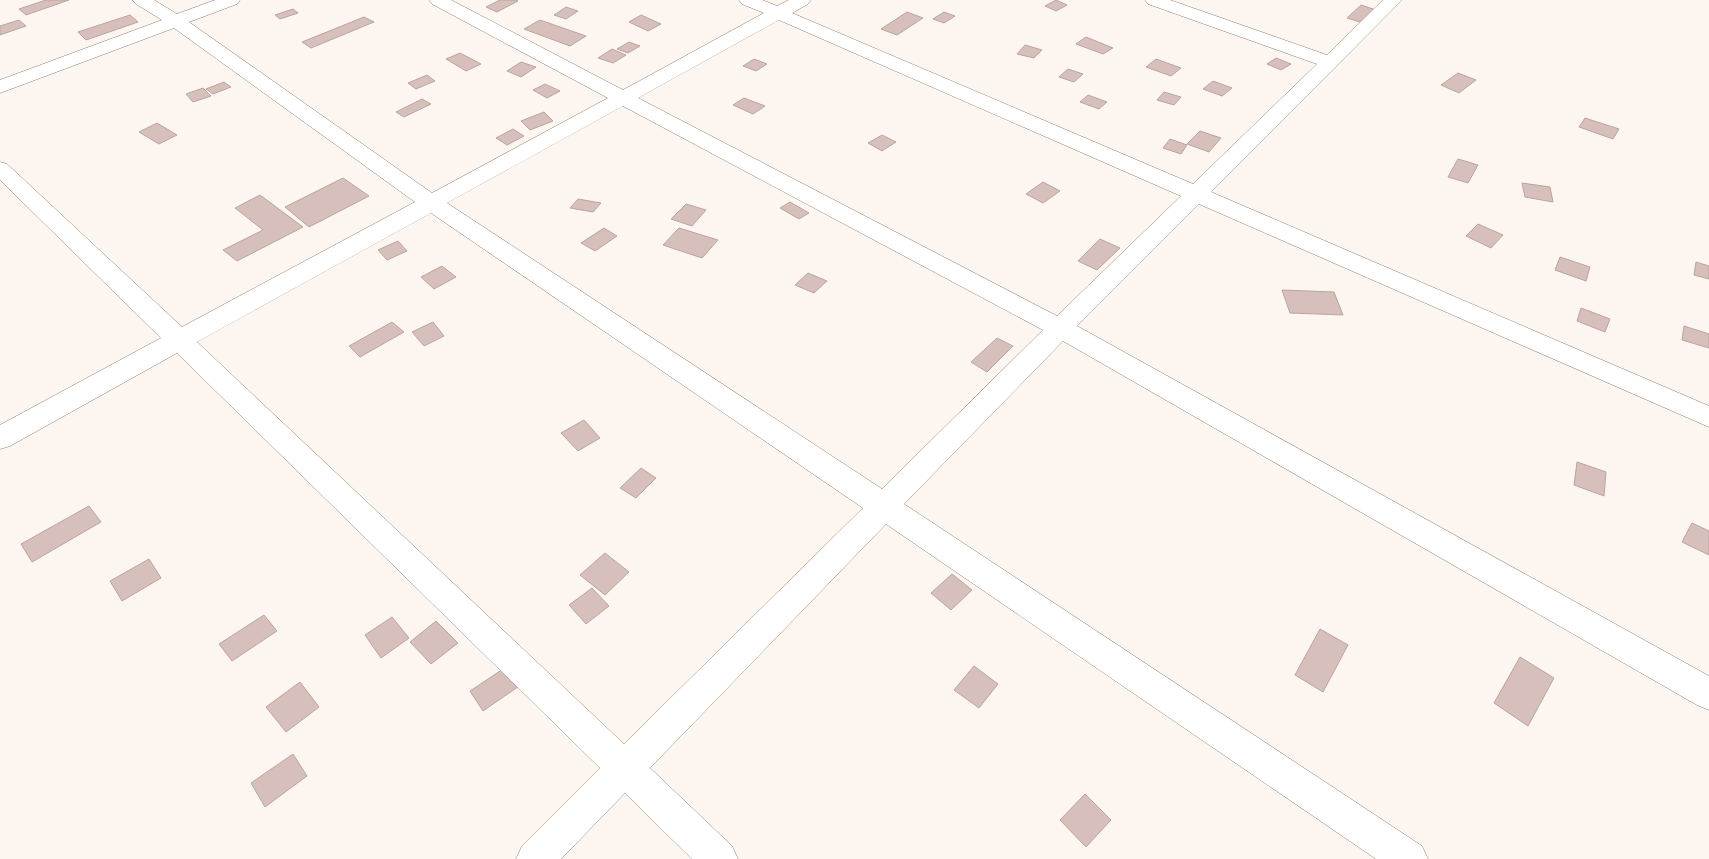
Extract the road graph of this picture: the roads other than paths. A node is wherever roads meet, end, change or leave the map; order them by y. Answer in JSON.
{"nodes":[{"id":1,"x":142,"y":0,"type":"edge"},
{"id":2,"x":231,"y":0,"type":"edge"},
{"id":3,"x":438,"y":0,"type":"edge"},
{"id":4,"x":748,"y":0,"type":"edge"},
{"id":5,"x":802,"y":0,"type":"edge"},
{"id":6,"x":1154,"y":0,"type":"edge"},
{"id":7,"x":1393,"y":0,"type":"edge"},
{"id":8,"x":778,"y":13,"type":"junction"},
{"id":9,"x":176,"y":21,"type":"junction"},
{"id":10,"x":1330,"y":62,"type":"junction"},
{"id":11,"x":0,"y":87,"type":"edge"},
{"id":12,"x":623,"y":98,"type":"junction"},
{"id":13,"x":0,"y":168,"type":"edge"},
{"id":14,"x":1196,"y":194,"type":"junction"},
{"id":15,"x":432,"y":202,"type":"junction"},
{"id":16,"x":1060,"y":328,"type":"junction"},
{"id":17,"x":179,"y":340,"type":"junction"},
{"id":18,"x":1709,"y":417,"type":"edge"},
{"id":19,"x":0,"y":438,"type":"edge"},
{"id":20,"x":884,"y":506,"type":"junction"},
{"id":21,"x":1709,"y":694,"type":"edge"},
{"id":22,"x":625,"y":768,"type":"junction"},
{"id":23,"x":535,"y":859,"type":"edge"},
{"id":24,"x":719,"y":859,"type":"edge"},
{"id":25,"x":1409,"y":859,"type":"edge"}],
"edges":[{"from":1,"to":9,"type":"street"},
{"from":2,"to":9,"type":"street"},
{"from":3,"to":12,"type":"street"},
{"from":4,"to":8,"type":"street"},
{"from":5,"to":8,"type":"street"},
{"from":6,"to":10,"type":"street"},
{"from":7,"to":10,"type":"street"},
{"from":8,"to":12,"type":"street"},
{"from":8,"to":14,"type":"street"},
{"from":9,"to":11,"type":"street"},
{"from":9,"to":15,"type":"street"},
{"from":10,"to":14,"type":"street"},
{"from":12,"to":15,"type":"street"},
{"from":12,"to":16,"type":"street"},
{"from":13,"to":17,"type":"street"},
{"from":14,"to":16,"type":"street"},
{"from":14,"to":18,"type":"street"},
{"from":15,"to":17,"type":"street"},
{"from":15,"to":20,"type":"street"},
{"from":16,"to":20,"type":"street"},
{"from":16,"to":21,"type":"street"},
{"from":17,"to":19,"type":"street"},
{"from":17,"to":22,"type":"street"},
{"from":20,"to":22,"type":"street"},
{"from":20,"to":25,"type":"street"},
{"from":22,"to":23,"type":"street"},
{"from":22,"to":24,"type":"street"}]}
